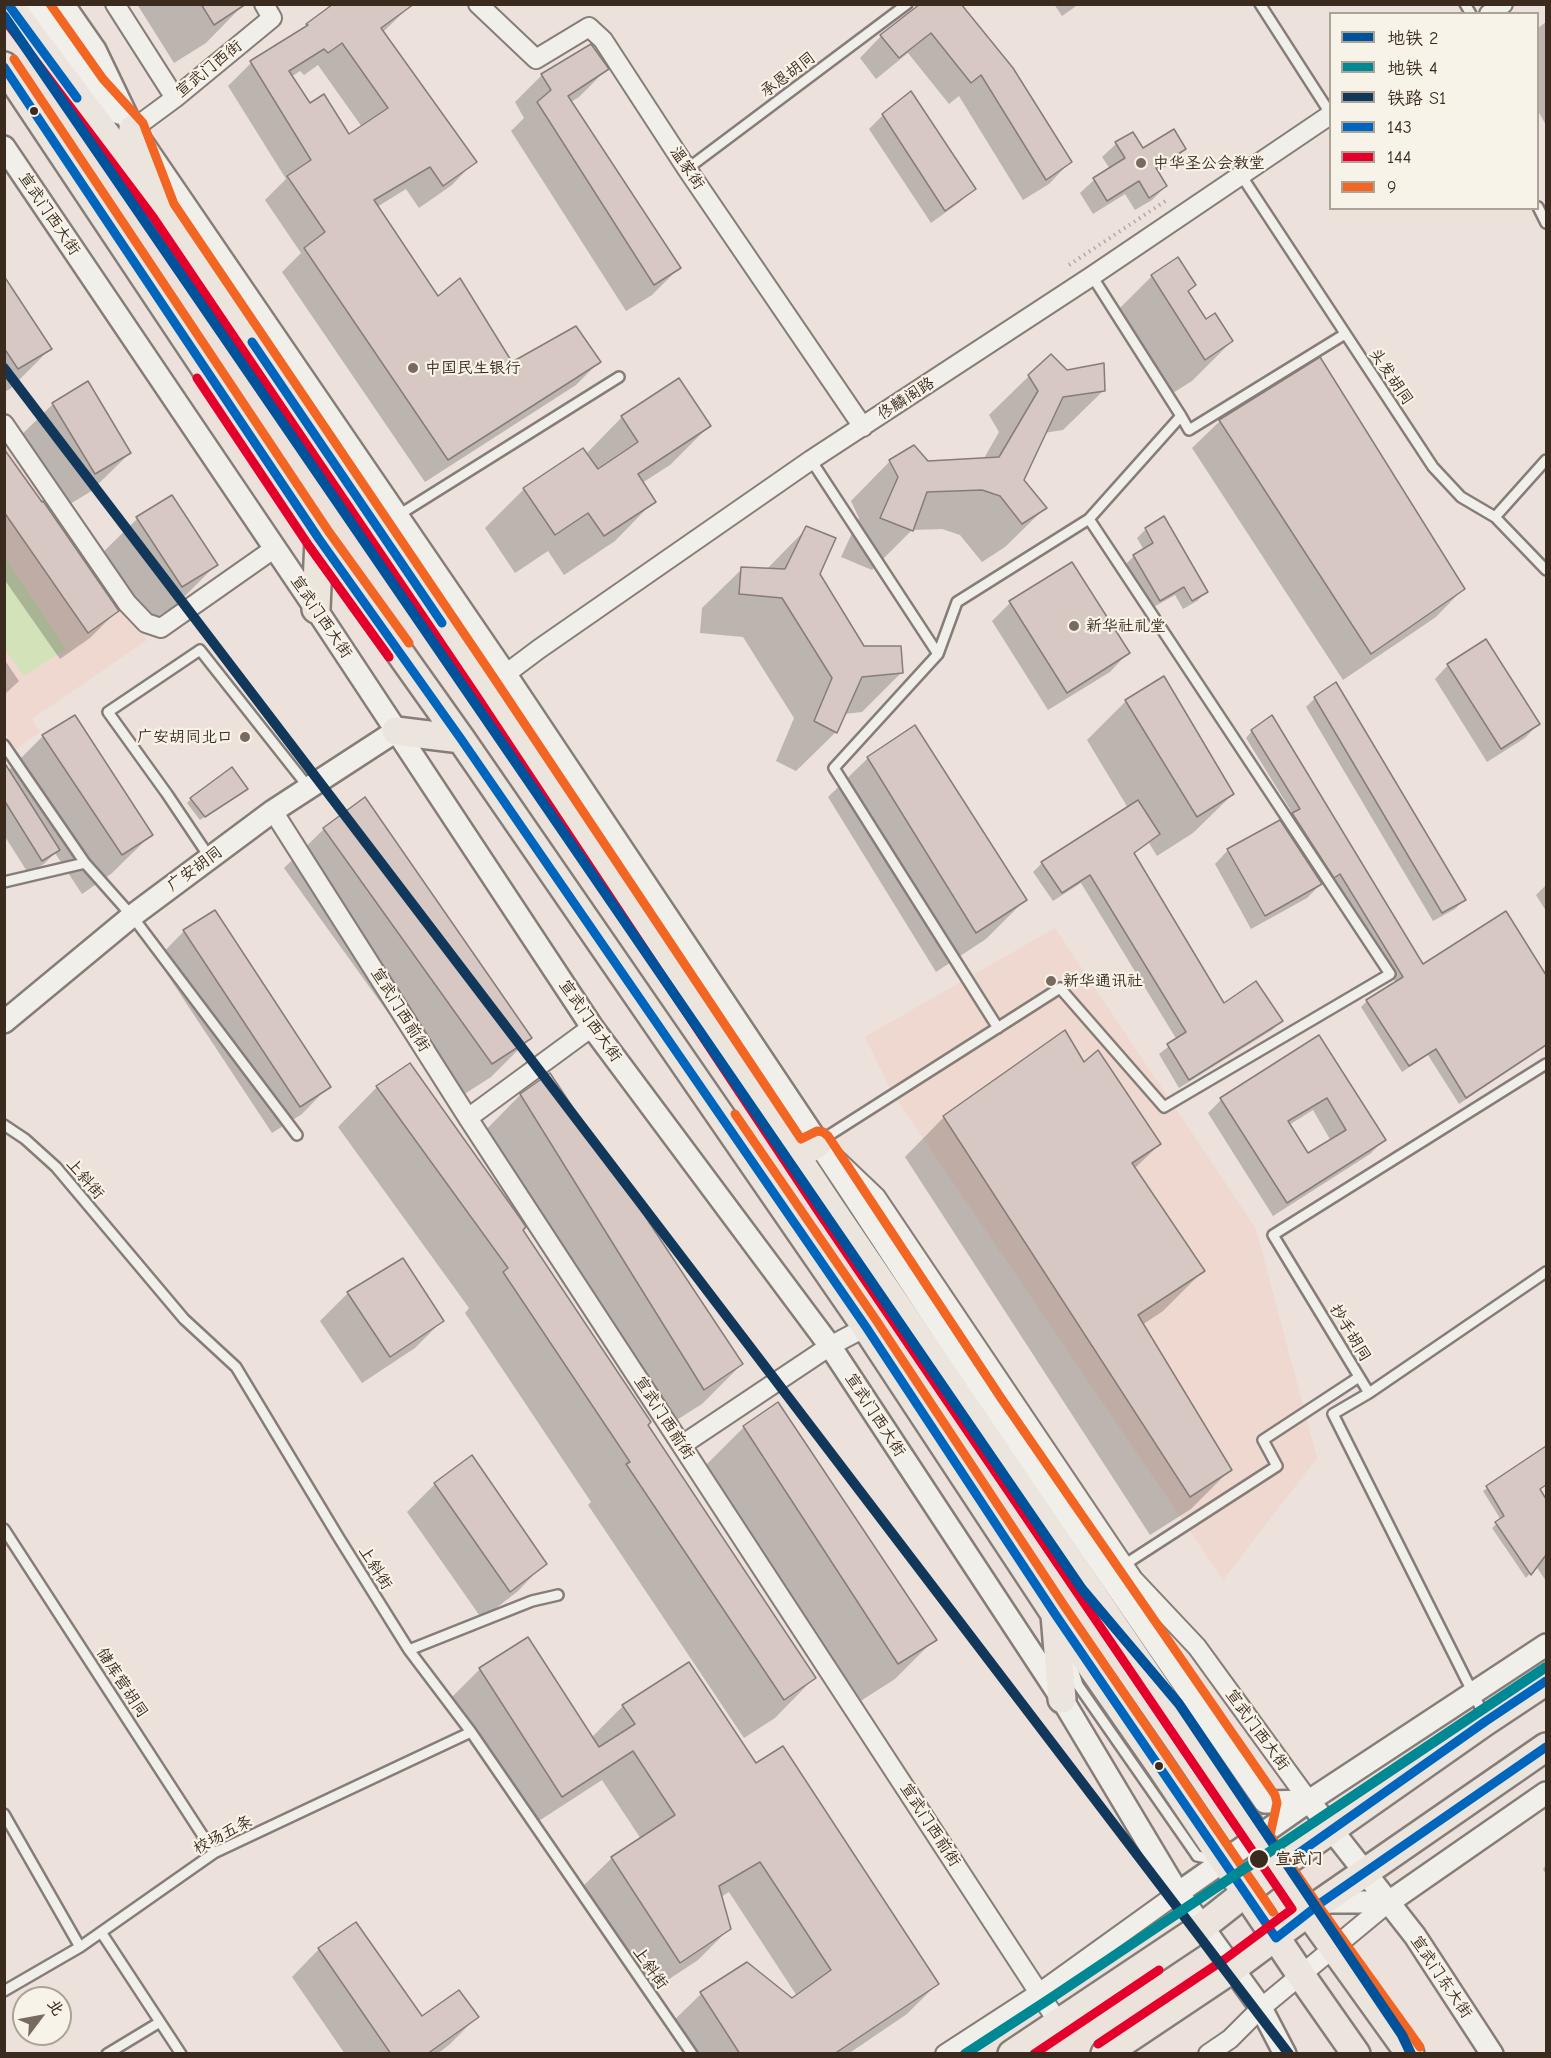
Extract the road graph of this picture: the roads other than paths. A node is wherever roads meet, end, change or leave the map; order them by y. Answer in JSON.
{"nodes":[{"id":1,"x":8,"y":4,"type":"edge"},
{"id":2,"x":35,"y":4,"type":"edge"},
{"id":3,"x":63,"y":4,"type":"edge"},
{"id":4,"x":115,"y":4,"type":"edge"},
{"id":5,"x":264,"y":4,"type":"edge"},
{"id":6,"x":478,"y":4,"type":"edge"},
{"id":7,"x":907,"y":4,"type":"edge"},
{"id":8,"x":1260,"y":4,"type":"edge"},
{"id":9,"x":4,"y":66,"type":"edge"},
{"id":10,"x":175,"y":98,"type":"junction"},
{"id":11,"x":1329,"y":112,"type":"edge"},
{"id":12,"x":1329,"y":115,"type":"edge"},
{"id":13,"x":133,"y":129,"type":"junction"},
{"id":14,"x":4,"y":147,"type":"edge"},
{"id":15,"x":687,"y":169,"type":"junction"},
{"id":16,"x":1241,"y":175,"type":"junction"},
{"id":17,"x":1539,"y":209,"type":"edge"},
{"id":18,"x":163,"y":210,"type":"junction"},
{"id":19,"x":1546,"y":223,"type":"edge"},
{"id":20,"x":1092,"y":276,"type":"junction"},
{"id":21,"x":1345,"y":334,"type":"junction"},
{"id":22,"x":619,"y":377,"type":"dead end"},
{"id":23,"x":1181,"y":416,"type":"junction"},
{"id":24,"x":4,"y":424,"type":"edge"},
{"id":25,"x":863,"y":427,"type":"junction"},
{"id":26,"x":812,"y":460,"type":"junction"},
{"id":27,"x":1546,"y":460,"type":"edge"},
{"id":28,"x":397,"y":517,"type":"junction"},
{"id":29,"x":1495,"y":517,"type":"junction"},
{"id":30,"x":1089,"y":519,"type":"junction"},
{"id":31,"x":319,"y":539,"type":"junction"},
{"id":32,"x":275,"y":548,"type":"junction"},
{"id":33,"x":1546,"y":570,"type":"edge"},
{"id":34,"x":316,"y":609,"type":"junction"},
{"id":35,"x":938,"y":654,"type":"junction"},
{"id":36,"x":496,"y":682,"type":"junction"},
{"id":37,"x":396,"y":731,"type":"junction"},
{"id":38,"x":461,"y":739,"type":"junction"},
{"id":39,"x":4,"y":745,"type":"edge"},
{"id":40,"x":309,"y":788,"type":"junction"},
{"id":41,"x":273,"y":811,"type":"junction"},
{"id":42,"x":210,"y":858,"type":"junction"},
{"id":43,"x":85,"y":863,"type":"junction"},
{"id":44,"x":4,"y":882,"type":"edge"},
{"id":45,"x":132,"y":916,"type":"junction"},
{"id":46,"x":4,"y":1022,"type":"edge"},
{"id":47,"x":592,"y":1027,"type":"junction"},
{"id":48,"x":998,"y":1028,"type":"junction"},
{"id":49,"x":1546,"y":1064,"type":"edge"},
{"id":50,"x":468,"y":1118,"type":"junction"},
{"id":51,"x":4,"y":1125,"type":"edge"},
{"id":52,"x":297,"y":1135,"type":"dead end"},
{"id":53,"x":808,"y":1150,"type":"junction"},
{"id":54,"x":1546,"y":1272,"type":"edge"},
{"id":55,"x":866,"y":1327,"type":"junction"},
{"id":56,"x":830,"y":1346,"type":"junction"},
{"id":57,"x":1359,"y":1377,"type":"junction"},
{"id":58,"x":1369,"y":1394,"type":"junction"},
{"id":59,"x":682,"y":1445,"type":"junction"},
{"id":60,"x":4,"y":1529,"type":"edge"},
{"id":61,"x":1124,"y":1565,"type":"junction"},
{"id":62,"x":558,"y":1595,"type":"dead end"},
{"id":63,"x":1055,"y":1614,"type":"junction"},
{"id":64,"x":1546,"y":1645,"type":"edge"},
{"id":65,"x":409,"y":1650,"type":"junction"},
{"id":66,"x":1546,"y":1681,"type":"edge"},
{"id":67,"x":1473,"y":1692,"type":"junction"},
{"id":68,"x":1062,"y":1699,"type":"junction"},
{"id":69,"x":1486,"y":1720,"type":"junction"},
{"id":70,"x":471,"y":1732,"type":"junction"},
{"id":71,"x":1546,"y":1747,"type":"edge"},
{"id":72,"x":1546,"y":1793,"type":"edge"},
{"id":73,"x":1309,"y":1801,"type":"junction"},
{"id":74,"x":1264,"y":1802,"type":"junction"},
{"id":75,"x":4,"y":1814,"type":"edge"},
{"id":76,"x":1331,"y":1831,"type":"junction"},
{"id":77,"x":1257,"y":1837,"type":"junction"},
{"id":78,"x":214,"y":1853,"type":"junction"},
{"id":79,"x":1225,"y":1862,"type":"junction"},
{"id":80,"x":1278,"y":1867,"type":"junction"},
{"id":81,"x":1366,"y":1871,"type":"junction"},
{"id":82,"x":1178,"y":1893,"type":"junction"},
{"id":83,"x":1246,"y":1894,"type":"junction"},
{"id":84,"x":1389,"y":1902,"type":"junction"},
{"id":85,"x":1315,"y":1907,"type":"junction"},
{"id":86,"x":1202,"y":1927,"type":"junction"},
{"id":87,"x":101,"y":1932,"type":"junction"},
{"id":88,"x":1276,"y":1938,"type":"junction"},
{"id":89,"x":80,"y":1947,"type":"junction"},
{"id":90,"x":1232,"y":1969,"type":"junction"},
{"id":91,"x":4,"y":1991,"type":"edge"},
{"id":92,"x":1039,"y":1993,"type":"junction"},
{"id":93,"x":1261,"y":2008,"type":"junction"},
{"id":94,"x":160,"y":2022,"type":"junction"},
{"id":95,"x":1058,"y":2022,"type":"junction"},
{"id":96,"x":1348,"y":2047,"type":"edge"},
{"id":97,"x":107,"y":2054,"type":"edge"},
{"id":98,"x":181,"y":2054,"type":"edge"},
{"id":99,"x":692,"y":2054,"type":"edge"},
{"id":100,"x":945,"y":2054,"type":"edge"},
{"id":101,"x":1012,"y":2054,"type":"edge"},
{"id":102,"x":1105,"y":2054,"type":"edge"},
{"id":103,"x":1208,"y":2054,"type":"edge"},
{"id":104,"x":1285,"y":2054,"type":"edge"},
{"id":105,"x":1410,"y":2054,"type":"edge"},
{"id":106,"x":1492,"y":2054,"type":"edge"}],
"edges":[{"from":1,"to":18,"type":"main road","name":"宣武门西大街"},
{"from":2,"to":13,"type":"street","name":"宣武门西大街"},
{"from":3,"to":13,"type":"street","name":"宣武门西大街"},
{"from":4,"to":10,"type":"street"},
{"from":5,"to":10,"type":"street","name":"宣武门西街"},
{"from":6,"to":15,"type":"street","name":"温家街"},
{"from":7,"to":15,"type":"lane","name":"承恩胡同"},
{"from":8,"to":11,"type":"lane"},
{"from":9,"to":31,"type":"main road"},
{"from":10,"to":13,"type":"street","name":"宣武门西街"},
{"from":12,"to":16,"type":"street","name":"佟麟阁路"},
{"from":13,"to":18,"type":"main road"},
{"from":13,"to":28,"type":"street","name":"宣武门西大街"},
{"from":14,"to":32,"type":"street","name":"宣武门西大街"},
{"from":15,"to":25,"type":"street","name":"温家街"},
{"from":16,"to":20,"type":"street","name":"佟麟阁路"},
{"from":16,"to":21,"type":"lane","name":"头发胡同"},
{"from":17,"to":19,"type":"lane"},
{"from":18,"to":36,"type":"main road","name":"宣武门西大街"},
{"from":20,"to":23,"type":"lane"},
{"from":20,"to":25,"type":"street","name":"佟麟阁路"},
{"from":21,"to":23,"type":"lane"},
{"from":21,"to":29,"type":"lane","name":"头发胡同"},
{"from":22,"to":28,"type":"lane"},
{"from":23,"to":30,"type":"lane"},
{"from":24,"to":32,"type":"street"},
{"from":25,"to":26,"type":"street","name":"佟麟阁路"},
{"from":26,"to":35,"type":"lane"},
{"from":26,"to":36,"type":"street","name":"佟麟阁路"},
{"from":27,"to":29,"type":"lane"},
{"from":28,"to":36,"type":"street","name":"宣武门西大街"},
{"from":29,"to":33,"type":"lane","name":"头发胡同"},
{"from":30,"to":35,"type":"lane"},
{"from":30,"to":48,"type":"lane"},
{"from":31,"to":34,"type":"main road"},
{"from":31,"to":38,"type":"main road"},
{"from":32,"to":34,"type":"street","name":"宣武门西大街"},
{"from":34,"to":37,"type":"street","name":"宣武门西大街"},
{"from":35,"to":48,"type":"lane"},
{"from":36,"to":53,"type":"main road","name":"宣武门西大街"},
{"from":37,"to":38,"type":"main road"},
{"from":37,"to":40,"type":"street","name":"广安胡同"},
{"from":37,"to":47,"type":"street","name":"宣武门西大街"},
{"from":38,"to":55,"type":"main road"},
{"from":39,"to":43,"type":"lane"},
{"from":40,"to":41,"type":"street","name":"广安胡同"},
{"from":40,"to":42,"type":"lane"},
{"from":41,"to":42,"type":"street","name":"广安胡同"},
{"from":41,"to":50,"type":"street","name":"宣武门西前街"},
{"from":42,"to":45,"type":"street","name":"广安胡同"},
{"from":43,"to":44,"type":"lane"},
{"from":43,"to":45,"type":"lane"},
{"from":45,"to":46,"type":"street","name":"广安胡同"},
{"from":45,"to":52,"type":"lane"},
{"from":47,"to":50,"type":"street"},
{"from":47,"to":56,"type":"street","name":"宣武门西大街"},
{"from":48,"to":53,"type":"lane"},
{"from":49,"to":57,"type":"lane","name":"抄手胡同"},
{"from":50,"to":59,"type":"street","name":"宣武门西前街"},
{"from":51,"to":65,"type":"lane","name":"上斜街"},
{"from":53,"to":61,"type":"street","name":"宣武门西大街"},
{"from":53,"to":74,"type":"street","name":"宣武门西大街"},
{"from":53,"to":77,"type":"main road","name":"宣武门西大街"},
{"from":54,"to":58,"type":"lane"},
{"from":55,"to":56,"type":"street"},
{"from":55,"to":63,"type":"main road"},
{"from":56,"to":59,"type":"street"},
{"from":56,"to":68,"type":"street","name":"宣武门西大街"},
{"from":57,"to":58,"type":"lane","name":"抄手胡同"},
{"from":57,"to":61,"type":"lane"},
{"from":58,"to":67,"type":"lane"},
{"from":59,"to":92,"type":"street","name":"宣武门西前街"},
{"from":60,"to":78,"type":"lane","name":"储库营胡同"},
{"from":61,"to":73,"type":"street","name":"宣武门西大街"},
{"from":62,"to":65,"type":"lane"},
{"from":63,"to":68,"type":"main road"},
{"from":63,"to":79,"type":"main road"},
{"from":64,"to":67,"type":"street"},
{"from":65,"to":70,"type":"lane","name":"上斜街"},
{"from":66,"to":69,"type":"main road"},
{"from":67,"to":69,"type":"lane"},
{"from":67,"to":73,"type":"street"},
{"from":68,"to":82,"type":"street","name":"宣武门西大街"},
{"from":69,"to":76,"type":"main road"},
{"from":70,"to":78,"type":"lane","name":"校场五条"},
{"from":70,"to":99,"type":"lane","name":"上斜街"},
{"from":71,"to":81,"type":"main road"},
{"from":72,"to":84,"type":"street"},
{"from":73,"to":74,"type":"street"},
{"from":73,"to":76,"type":"street","name":"宣武门东大街"},
{"from":73,"to":77,"type":"street"},
{"from":74,"to":77,"type":"street"},
{"from":75,"to":89,"type":"lane"},
{"from":76,"to":80,"type":"main road"},
{"from":76,"to":81,"type":"street","name":"宣武门东大街"},
{"from":77,"to":79,"type":"street"},
{"from":77,"to":80,"type":"main road","name":"宣武门西大街"},
{"from":78,"to":87,"type":"lane","name":"校场五条"},
{"from":79,"to":82,"type":"street"},
{"from":79,"to":83,"type":"main road"},
{"from":80,"to":83,"type":"main road"},
{"from":80,"to":85,"type":"main road","name":"宣武门西大街"},
{"from":81,"to":84,"type":"street","name":"宣武门东大街"},
{"from":81,"to":85,"type":"main road"},
{"from":82,"to":86,"type":"street","name":"宣武门西大街"},
{"from":82,"to":92,"type":"street"},
{"from":83,"to":86,"type":"main road"},
{"from":83,"to":88,"type":"main road"},
{"from":84,"to":85,"type":"street"},
{"from":84,"to":93,"type":"street"},
{"from":84,"to":106,"type":"street","name":"宣武门东大街"},
{"from":85,"to":88,"type":"main road"},
{"from":85,"to":105,"type":"main road","name":"宣武门西大街"},
{"from":86,"to":90,"type":"street","name":"宣武门西大街"},
{"from":86,"to":95,"type":"main road"},
{"from":87,"to":89,"type":"lane","name":"校场五条"},
{"from":87,"to":94,"type":"lane"},
{"from":88,"to":90,"type":"main road"},
{"from":88,"to":96,"type":"main road"},
{"from":89,"to":91,"type":"lane","name":"校场五条"},
{"from":90,"to":93,"type":"street","name":"宣武门西大街"},
{"from":90,"to":102,"type":"main road"},
{"from":92,"to":95,"type":"street","name":"宣武门西前街"},
{"from":92,"to":100,"type":"street"},
{"from":93,"to":103,"type":"street"},
{"from":93,"to":104,"type":"street"},
{"from":94,"to":97,"type":"lane"},
{"from":94,"to":98,"type":"lane"},
{"from":95,"to":101,"type":"main road"}]}
